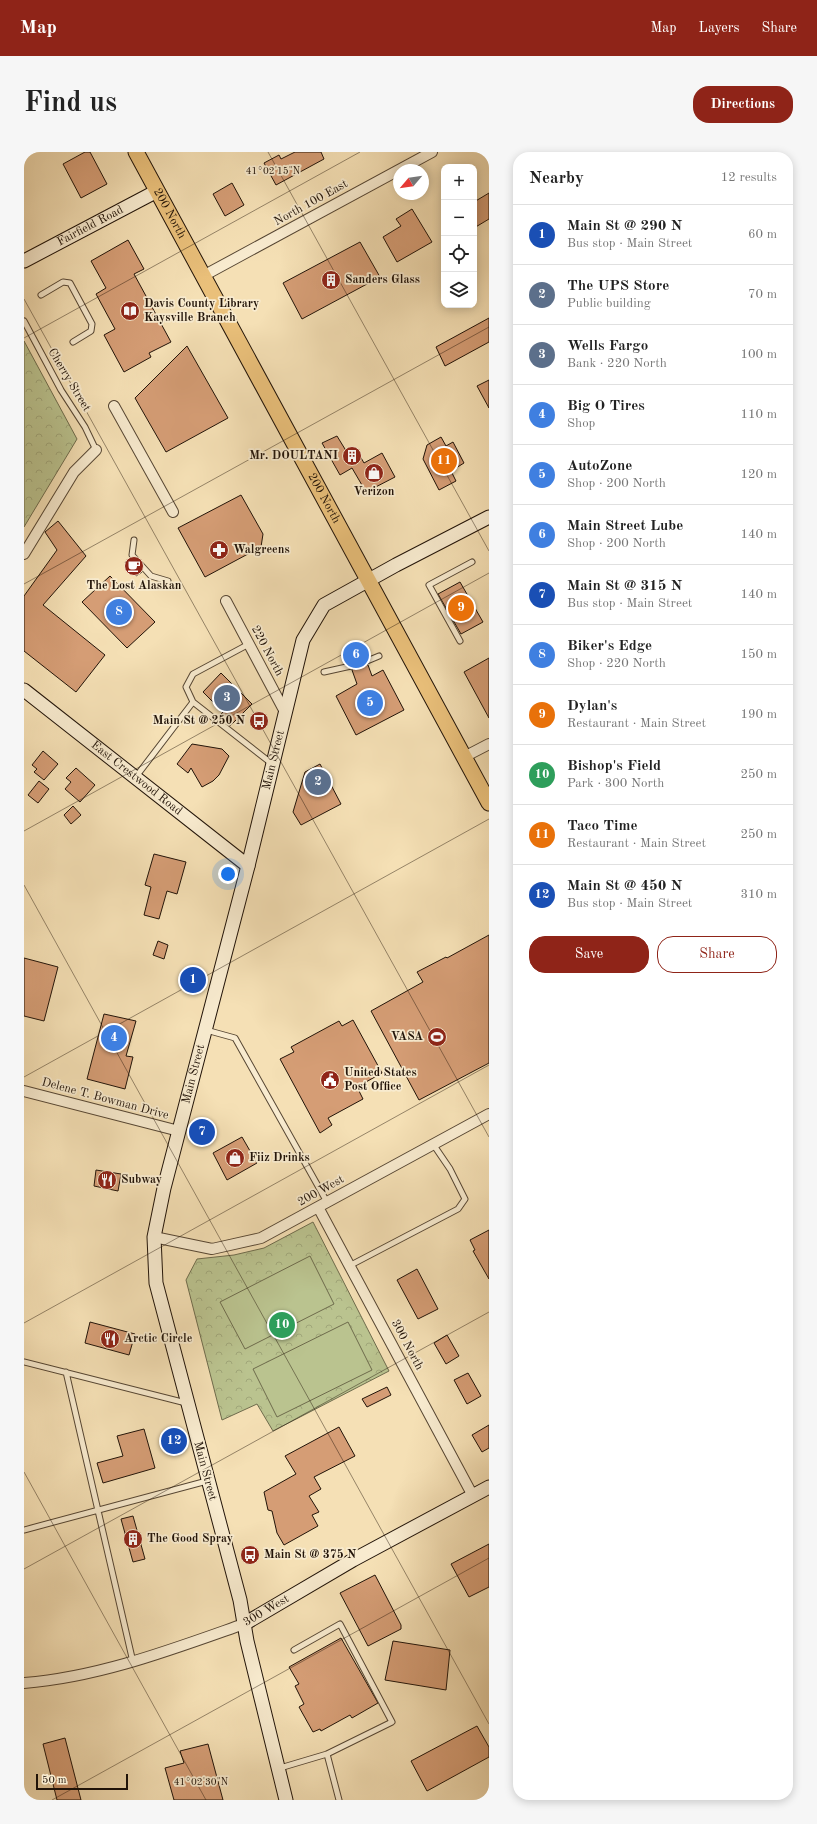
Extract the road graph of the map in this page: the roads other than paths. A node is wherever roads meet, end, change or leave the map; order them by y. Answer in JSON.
{"nodes":[{"id":1,"x":136,"y":152,"type":"edge"},
{"id":2,"x":432,"y":152,"type":"edge"},
{"id":3,"x":157,"y":191,"type":"junction"},
{"id":4,"x":24,"y":261,"type":"edge"},
{"id":5,"x":203,"y":276,"type":"junction"},
{"id":6,"x":41,"y":295,"type":"dead end"},
{"id":7,"x":24,"y":321,"type":"edge"},
{"id":8,"x":73,"y":342,"type":"dead end"},
{"id":9,"x":114,"y":406,"type":"dead end"},
{"id":10,"x":96,"y":450,"type":"joint"},
{"id":11,"x":173,"y":512,"type":"dead end"},
{"id":12,"x":489,"y":517,"type":"edge"},
{"id":13,"x":134,"y":540,"type":"dead end"},
{"id":14,"x":24,"y":554,"type":"edge"},
{"id":15,"x":472,"y":562,"type":"dead end"},
{"id":16,"x":168,"y":580,"type":"dead end"},
{"id":17,"x":368,"y":581,"type":"junction"},
{"id":18,"x":226,"y":601,"type":"dead end"},
{"id":19,"x":460,"y":642,"type":"dead end"},
{"id":20,"x":249,"y":644,"type":"junction"},
{"id":21,"x":379,"y":656,"type":"dead end"},
{"id":22,"x":367,"y":661,"type":"dead end"},
{"id":23,"x":351,"y":666,"type":"dead end"},
{"id":24,"x":324,"y":672,"type":"dead end"},
{"id":25,"x":24,"y":690,"type":"edge"},
{"id":26,"x":193,"y":702,"type":"junction"},
{"id":27,"x":285,"y":712,"type":"junction"},
{"id":28,"x":489,"y":744,"type":"edge"},
{"id":29,"x":464,"y":757,"type":"junction"},
{"id":30,"x":272,"y":763,"type":"junction"},
{"id":31,"x":134,"y":778,"type":"junction"},
{"id":32,"x":489,"y":803,"type":"edge"},
{"id":33,"x":248,"y":866,"type":"junction"},
{"id":34,"x":206,"y":1030,"type":"junction"},
{"id":35,"x":24,"y":1091,"type":"edge"},
{"id":36,"x":489,"y":1114,"type":"edge"},
{"id":37,"x":179,"y":1131,"type":"junction"},
{"id":38,"x":433,"y":1144,"type":"junction"},
{"id":39,"x":327,"y":1202,"type":"junction"},
{"id":40,"x":318,"y":1207,"type":"junction"},
{"id":41,"x":154,"y":1237,"type":"junction"},
{"id":42,"x":349,"y":1266,"type":"junction"},
{"id":43,"x":24,"y":1362,"type":"edge"},
{"id":44,"x":66,"y":1372,"type":"junction"},
{"id":45,"x":188,"y":1403,"type":"junction"},
{"id":46,"x":208,"y":1481,"type":"junction"},
{"id":47,"x":489,"y":1487,"type":"edge"},
{"id":48,"x":473,"y":1496,"type":"junction"},
{"id":49,"x":98,"y":1510,"type":"junction"},
{"id":50,"x":24,"y":1530,"type":"edge"},
{"id":51,"x":244,"y":1624,"type":"junction"},
{"id":52,"x":294,"y":1650,"type":"dead end"},
{"id":53,"x":133,"y":1662,"type":"junction"},
{"id":54,"x":24,"y":1683,"type":"edge"},
{"id":55,"x":327,"y":1754,"type":"junction"},
{"id":56,"x":279,"y":1769,"type":"junction"},
{"id":57,"x":286,"y":1800,"type":"edge"},
{"id":58,"x":339,"y":1800,"type":"edge"}],
"edges":[{"from":1,"to":3,"type":"main road","name":"200 North"},
{"from":2,"to":5,"type":"street","name":"North 100 East"},
{"from":3,"to":4,"type":"main road","name":"Fairfield Road"},
{"from":3,"to":5,"type":"main road","name":"200 North"},
{"from":5,"to":17,"type":"main road","name":"200 North"},
{"from":6,"to":8,"type":"lane"},
{"from":7,"to":10,"type":"lane","name":"Cherry Street"},
{"from":9,"to":11,"type":"street"},
{"from":10,"to":14,"type":"street"},
{"from":12,"to":17,"type":"main road","name":"Main Street"},
{"from":13,"to":16,"type":"lane"},
{"from":15,"to":19,"type":"lane"},
{"from":17,"to":27,"type":"main road","name":"Main Street"},
{"from":17,"to":29,"type":"main road","name":"200 North"},
{"from":18,"to":20,"type":"street","name":"220 North"},
{"from":20,"to":26,"type":"lane"},
{"from":20,"to":27,"type":"street","name":"220 North"},
{"from":21,"to":22,"type":"lane"},
{"from":23,"to":24,"type":"lane"},
{"from":25,"to":31,"type":"main road","name":"East Crestwood Road"},
{"from":26,"to":30,"type":"lane"},
{"from":26,"to":31,"type":"lane"},
{"from":27,"to":30,"type":"main road","name":"Main Street"},
{"from":28,"to":29,"type":"street"},
{"from":29,"to":32,"type":"main road","name":"200 North"},
{"from":30,"to":33,"type":"main road","name":"Main Street"},
{"from":31,"to":33,"type":"main road","name":"East Crestwood Road"},
{"from":33,"to":34,"type":"main road","name":"Main Street"},
{"from":34,"to":37,"type":"main road","name":"Main Street"},
{"from":34,"to":39,"type":"lane"},
{"from":35,"to":37,"type":"street","name":"Delene T. Bowman Drive"},
{"from":36,"to":38,"type":"street","name":"200 West"},
{"from":37,"to":41,"type":"main road","name":"Main Street"},
{"from":38,"to":39,"type":"street","name":"200 West"},
{"from":38,"to":42,"type":"lane"},
{"from":39,"to":40,"type":"street","name":"200 West"},
{"from":40,"to":41,"type":"street","name":"200 West"},
{"from":40,"to":42,"type":"street","name":"300 North"},
{"from":41,"to":45,"type":"main road","name":"Main Street"},
{"from":42,"to":48,"type":"street","name":"300 North"},
{"from":43,"to":44,"type":"lane"},
{"from":44,"to":45,"type":"lane"},
{"from":44,"to":49,"type":"lane"},
{"from":45,"to":46,"type":"main road","name":"Main Street"},
{"from":46,"to":49,"type":"lane"},
{"from":46,"to":51,"type":"main road","name":"Main Street"},
{"from":47,"to":48,"type":"main road","name":"300 West"},
{"from":48,"to":51,"type":"main road","name":"300 West"},
{"from":49,"to":50,"type":"lane"},
{"from":49,"to":53,"type":"lane"},
{"from":51,"to":53,"type":"street","name":"300 West"},
{"from":51,"to":56,"type":"main road","name":"Main Street"},
{"from":52,"to":55,"type":"lane"},
{"from":53,"to":54,"type":"street","name":"300 West"},
{"from":55,"to":56,"type":"lane"},
{"from":55,"to":58,"type":"lane"},
{"from":56,"to":57,"type":"main road","name":"Main Street"}]}
